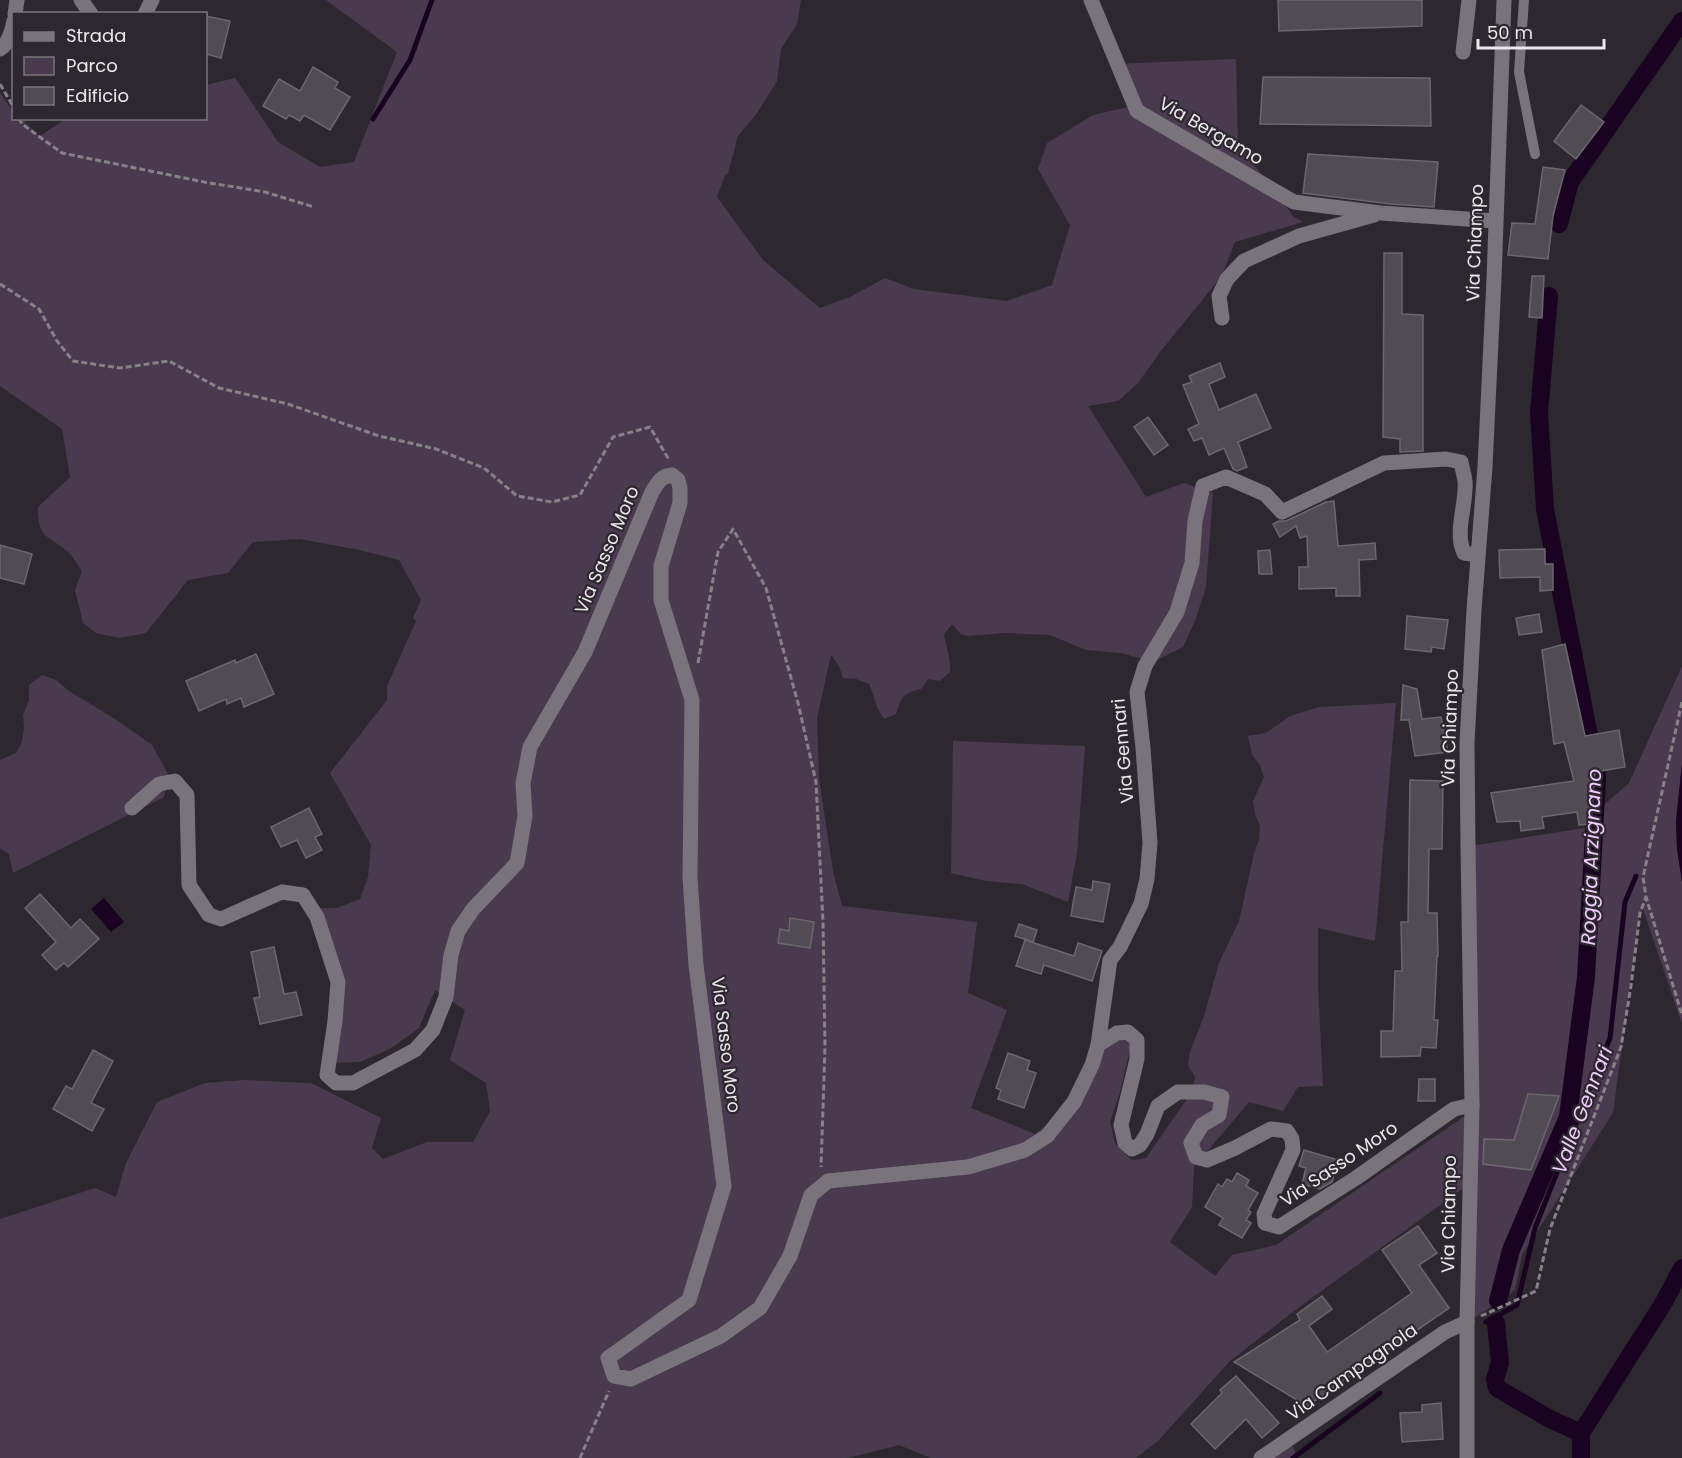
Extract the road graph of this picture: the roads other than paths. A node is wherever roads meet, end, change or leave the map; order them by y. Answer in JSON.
{"nodes":[{"id":1,"x":1091,"y":0,"type":"edge"},
{"id":2,"x":1469,"y":0,"type":"edge"},
{"id":3,"x":1504,"y":0,"type":"edge"},
{"id":4,"x":1524,"y":0,"type":"edge"},
{"id":5,"x":12,"y":29,"type":"edge"},
{"id":6,"x":0,"y":49,"type":"edge"},
{"id":7,"x":1462,"y":52,"type":"dead end"},
{"id":8,"x":1535,"y":154,"type":"dead end"},
{"id":9,"x":1381,"y":213,"type":"junction"},
{"id":10,"x":1495,"y":221,"type":"junction"},
{"id":11,"x":1222,"y":318,"type":"dead end"},
{"id":12,"x":1478,"y":555,"type":"junction"},
{"id":13,"x":132,"y":808,"type":"dead end"},
{"id":14,"x":1098,"y":1045,"type":"junction"},
{"id":15,"x":1472,"y":1105,"type":"junction"},
{"id":16,"x":1467,"y":1322,"type":"junction"},
{"id":17,"x":1261,"y":1458,"type":"edge"},
{"id":18,"x":1467,"y":1458,"type":"edge"}],
"edges":[{"from":1,"to":9,"type":"street","name":"Via Bergamo"},
{"from":2,"to":7,"type":"street"},
{"from":3,"to":10,"type":"street","name":"Via Chiampo"},
{"from":4,"to":8,"type":"lane"},
{"from":5,"to":6,"type":"street"},
{"from":9,"to":10,"type":"street","name":"Via Bergamo"},
{"from":9,"to":11,"type":"street","name":"Via Bergamo"},
{"from":10,"to":12,"type":"street","name":"Via Chiampo"},
{"from":12,"to":14,"type":"street","name":"Via Gennari"},
{"from":12,"to":15,"type":"street","name":"Via Chiampo"},
{"from":13,"to":14,"type":"street","name":"Via Sasso Moro"},
{"from":14,"to":15,"type":"street","name":"Via Sasso Moro"},
{"from":15,"to":16,"type":"street","name":"Via Chiampo"},
{"from":16,"to":17,"type":"street","name":"Via Campagnola"},
{"from":16,"to":18,"type":"street","name":"Via Chiampo"}]}
